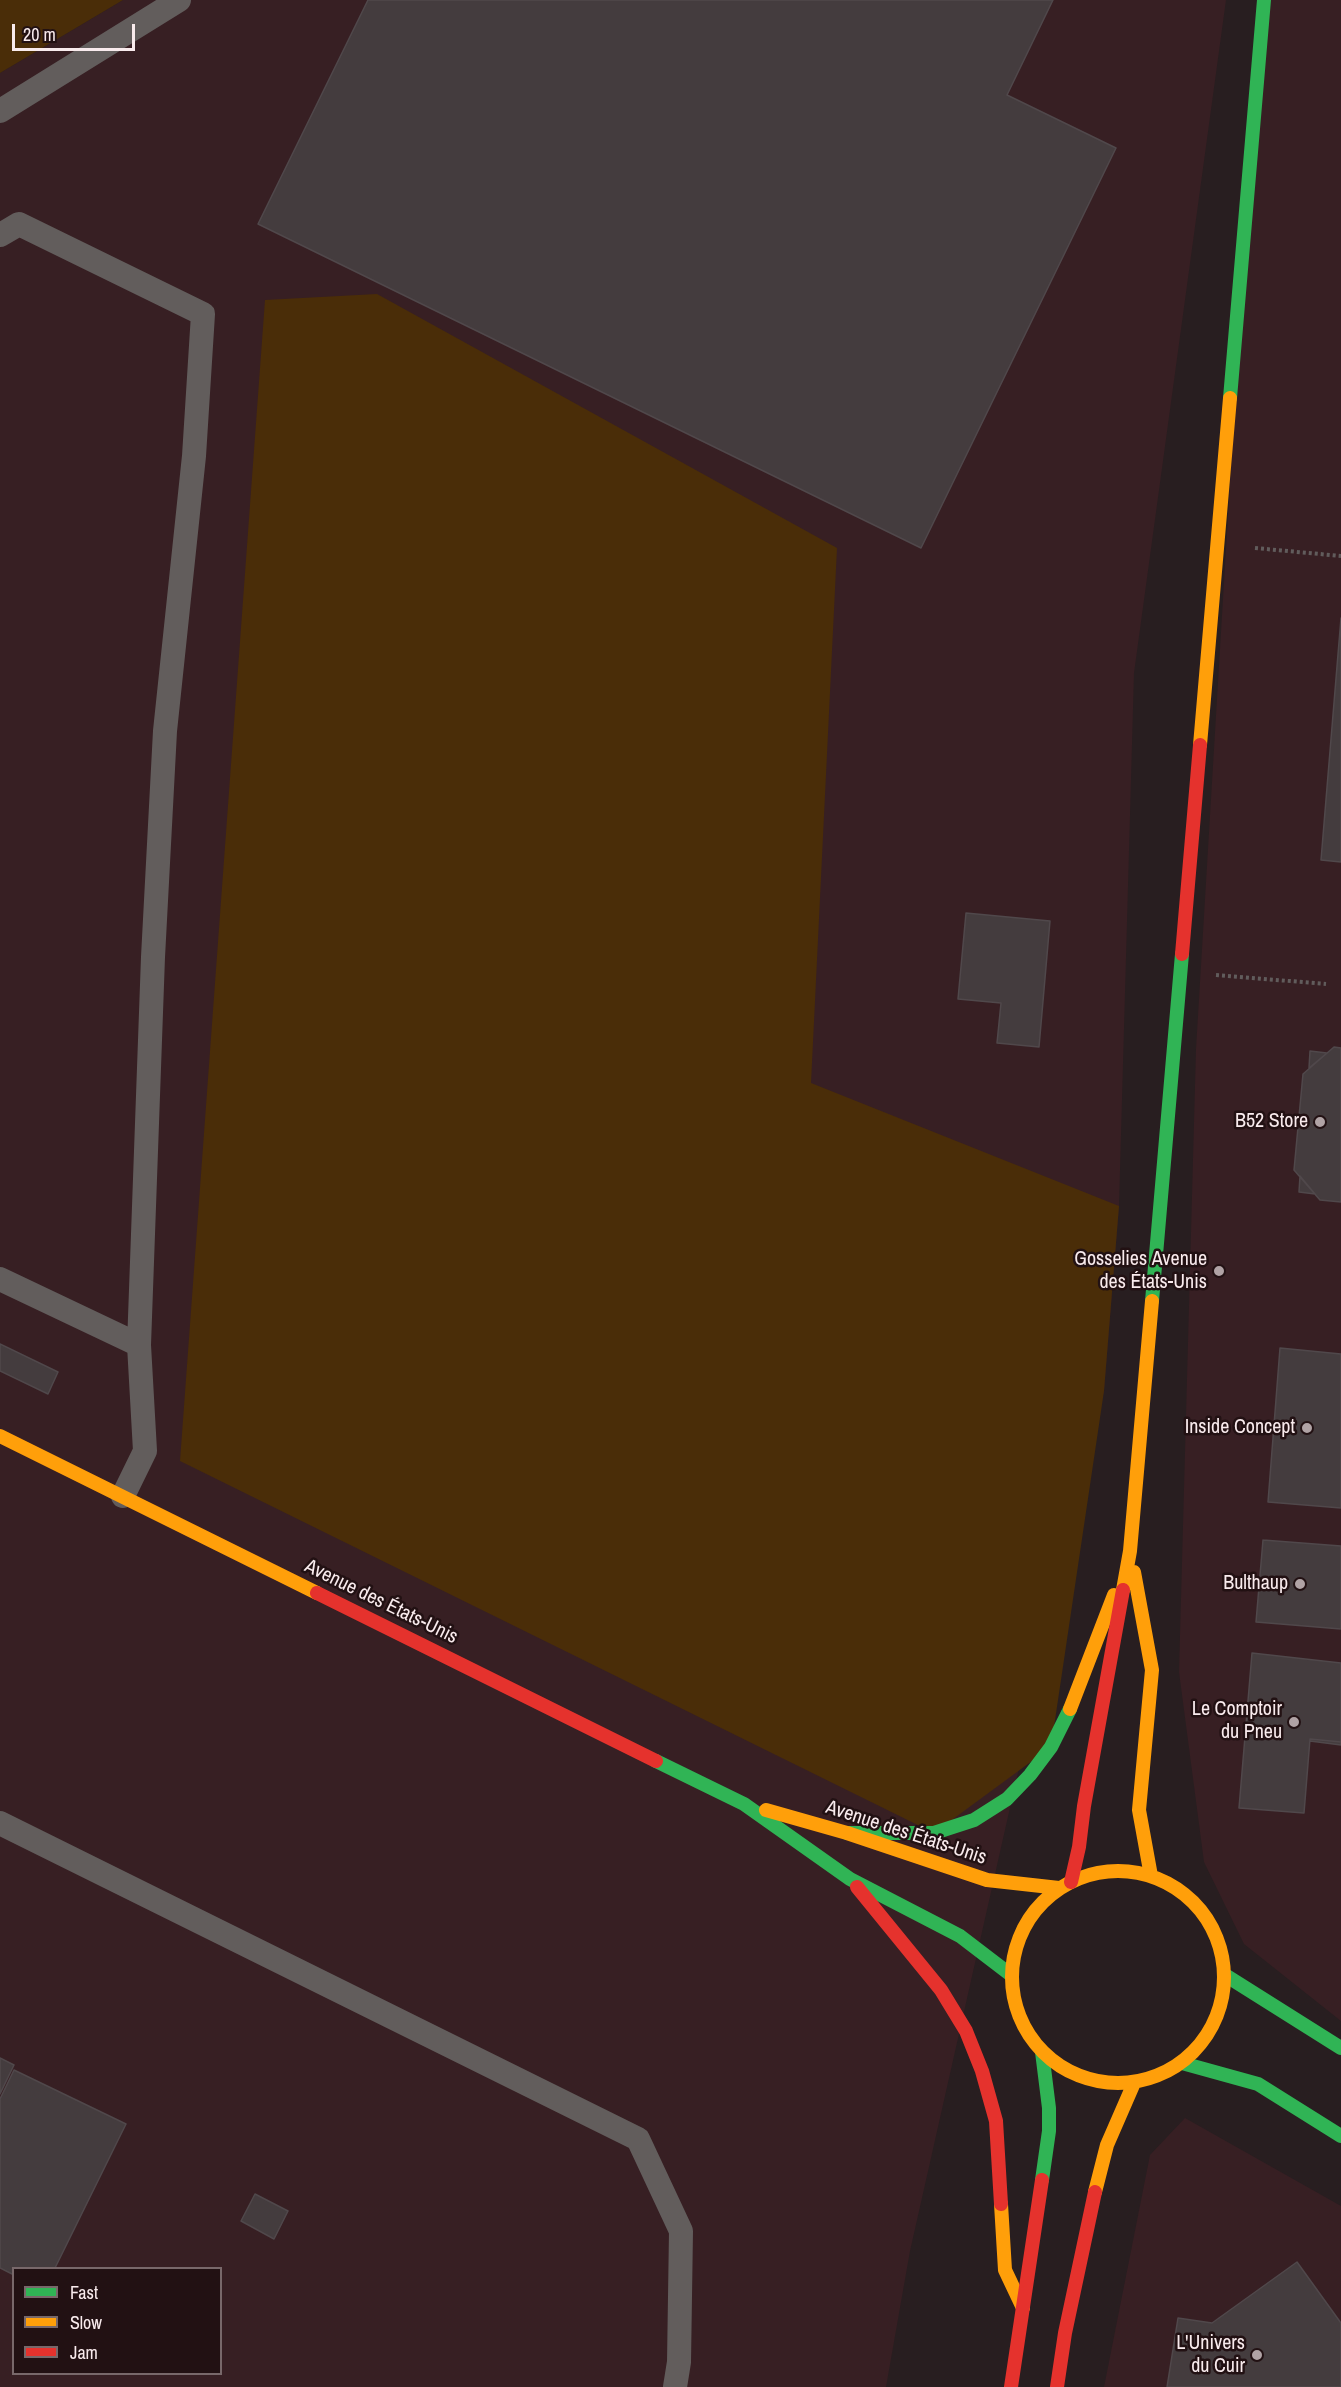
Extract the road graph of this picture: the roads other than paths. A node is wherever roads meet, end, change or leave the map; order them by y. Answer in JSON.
{"nodes":[{"id":1,"x":180,"y":0,"type":"edge"},
{"id":2,"x":1264,"y":0,"type":"edge"},
{"id":3,"x":0,"y":111,"type":"edge"},
{"id":4,"x":0,"y":235,"type":"edge"},
{"id":5,"x":0,"y":1279,"type":"edge"},
{"id":6,"x":140,"y":1345,"type":"junction"},
{"id":7,"x":0,"y":1437,"type":"edge"},
{"id":8,"x":123,"y":1496,"type":"junction"},
{"id":9,"x":1130,"y":1551,"type":"junction"},
{"id":10,"x":744,"y":1804,"type":"junction"},
{"id":11,"x":0,"y":1823,"type":"edge"},
{"id":12,"x":847,"y":1833,"type":"junction"},
{"id":13,"x":1151,"y":1876,"type":"junction"},
{"id":14,"x":850,"y":1879,"type":"junction"},
{"id":15,"x":1065,"y":1885,"type":"junction"},
{"id":16,"x":1011,"y":1975,"type":"junction"},
{"id":17,"x":1225,"y":1975,"type":"junction"},
{"id":18,"x":1341,"y":2048,"type":"edge"},
{"id":19,"x":1042,"y":2052,"type":"junction"},
{"id":20,"x":1182,"y":2063,"type":"junction"},
{"id":21,"x":1134,"y":2083,"type":"junction"},
{"id":22,"x":1341,"y":2136,"type":"edge"},
{"id":23,"x":1023,"y":2308,"type":"junction"},
{"id":24,"x":675,"y":2387,"type":"edge"},
{"id":25,"x":1011,"y":2387,"type":"edge"},
{"id":26,"x":1057,"y":2387,"type":"edge"}],
"edges":[{"from":1,"to":3,"type":"lane"},
{"from":2,"to":9,"type":"main road"},
{"from":4,"to":6,"type":"lane"},
{"from":5,"to":6,"type":"lane"},
{"from":6,"to":8,"type":"lane"},
{"from":7,"to":8,"type":"main road","name":"Avenue des États-Unis"},
{"from":8,"to":10,"type":"main road","name":"Avenue des États-Unis"},
{"from":9,"to":12,"type":"main road"},
{"from":9,"to":13,"type":"main road"},
{"from":9,"to":15,"type":"main road"},
{"from":10,"to":12,"type":"main road","name":"Avenue des États-Unis"},
{"from":10,"to":14,"type":"main road","name":"Avenue des États-Unis"},
{"from":11,"to":24,"type":"lane"},
{"from":12,"to":15,"type":"main road","name":"Avenue des États-Unis"},
{"from":13,"to":15,"type":"main road"},
{"from":13,"to":17,"type":"main road"},
{"from":14,"to":16,"type":"main road","name":"Avenue des États-Unis"},
{"from":14,"to":23,"type":"main road"},
{"from":15,"to":16,"type":"main road"},
{"from":16,"to":19,"type":"main road"},
{"from":17,"to":18,"type":"main road"},
{"from":17,"to":20,"type":"main road"},
{"from":19,"to":21,"type":"main road"},
{"from":19,"to":23,"type":"main road"},
{"from":20,"to":21,"type":"main road"},
{"from":20,"to":22,"type":"main road"},
{"from":21,"to":26,"type":"main road"},
{"from":23,"to":25,"type":"main road"}]}
